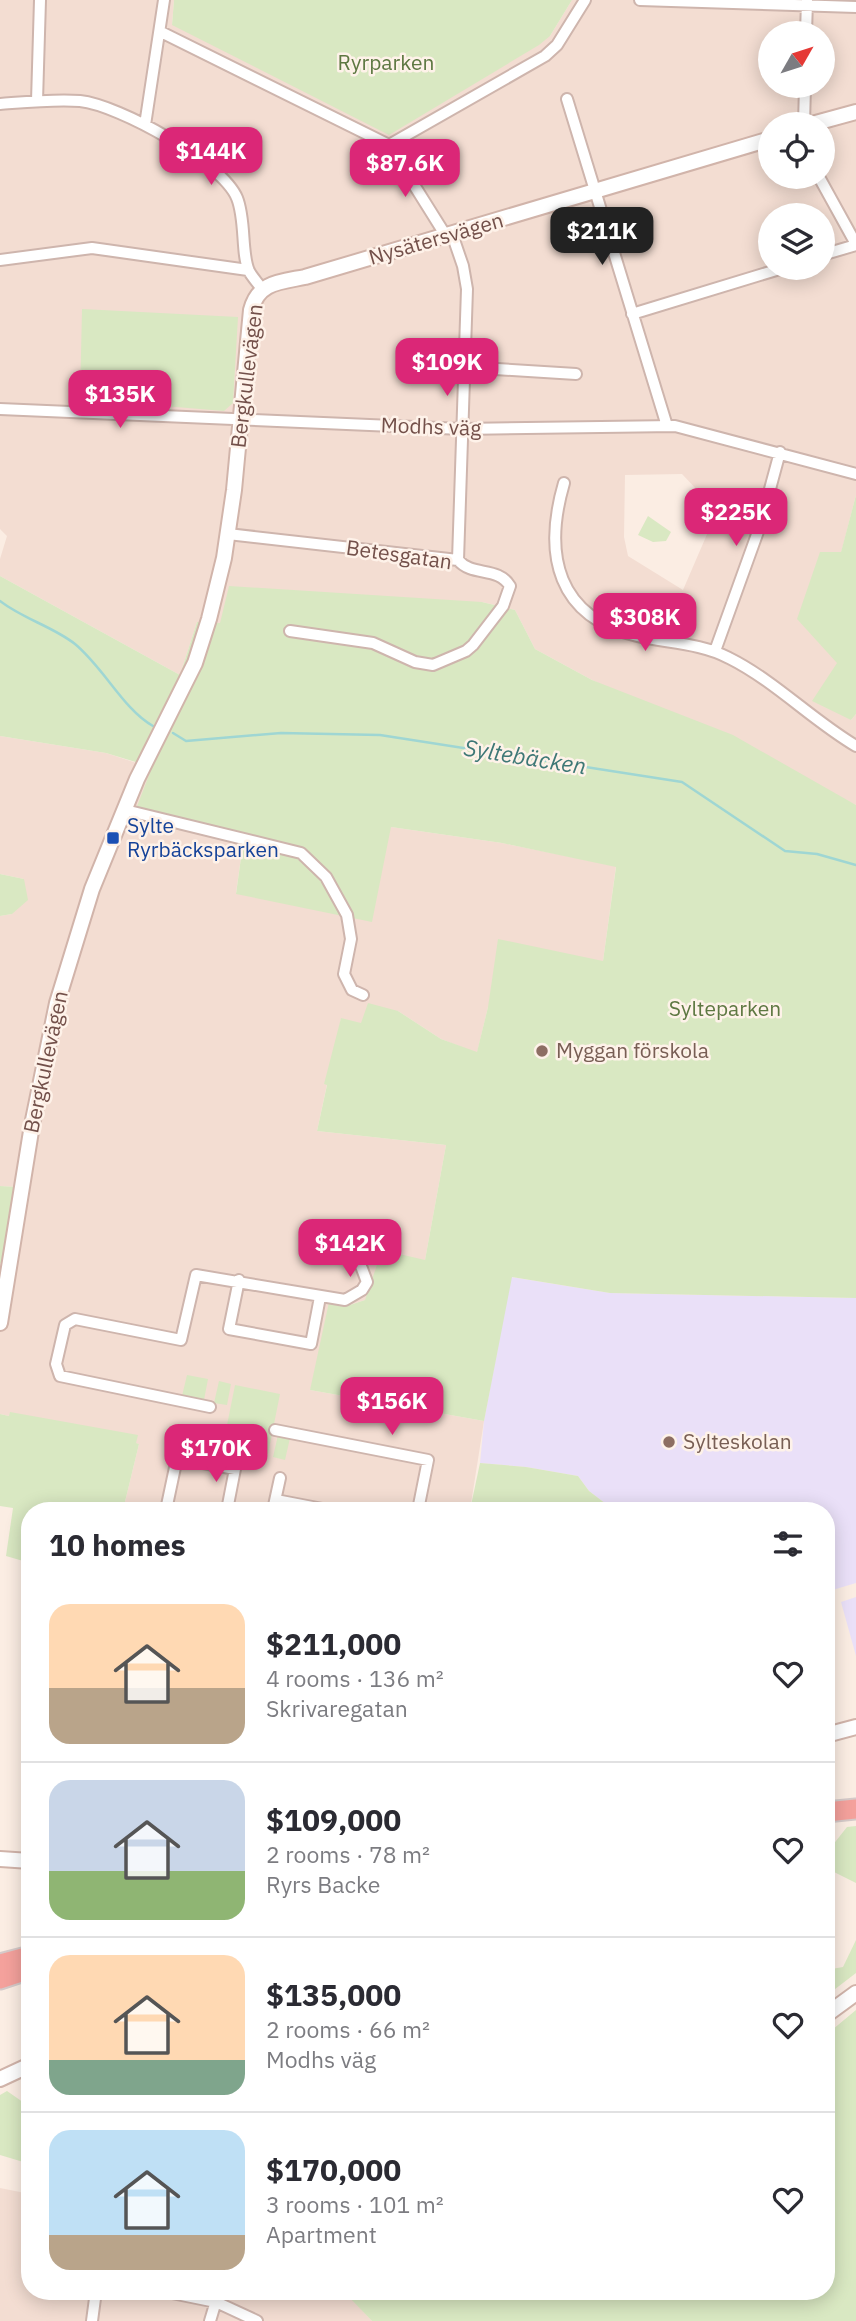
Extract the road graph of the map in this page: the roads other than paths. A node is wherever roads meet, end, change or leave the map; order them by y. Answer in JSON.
{"nodes":[{"id":1,"x":40,"y":0,"type":"edge"},
{"id":2,"x":164,"y":0,"type":"edge"},
{"id":3,"x":585,"y":0,"type":"edge"},
{"id":4,"x":640,"y":0,"type":"edge"},
{"id":5,"x":806,"y":3,"type":"edge"},
{"id":6,"x":856,"y":6,"type":"edge"},
{"id":7,"x":806,"y":21,"type":"edge"},
{"id":8,"x":160,"y":32,"type":"junction"},
{"id":9,"x":567,"y":99,"type":"dead end"},
{"id":10,"x":37,"y":102,"type":"junction"},
{"id":11,"x":0,"y":104,"type":"edge"},
{"id":12,"x":856,"y":112,"type":"edge"},
{"id":13,"x":835,"y":118,"type":"edge"},
{"id":14,"x":145,"y":125,"type":"junction"},
{"id":15,"x":758,"y":143,"type":"edge"},
{"id":16,"x":389,"y":145,"type":"junction"},
{"id":17,"x":826,"y":189,"type":"edge"},
{"id":18,"x":595,"y":192,"type":"junction"},
{"id":19,"x":449,"y":235,"type":"junction"},
{"id":20,"x":856,"y":244,"type":"edge"},
{"id":21,"x":835,"y":251,"type":"edge"},
{"id":22,"x":0,"y":260,"type":"edge"},
{"id":23,"x":248,"y":270,"type":"junction"},
{"id":24,"x":758,"y":276,"type":"edge"},
{"id":25,"x":262,"y":289,"type":"junction"},
{"id":26,"x":632,"y":314,"type":"junction"},
{"id":27,"x":464,"y":367,"type":"junction"},
{"id":28,"x":576,"y":374,"type":"dead end"},
{"id":29,"x":0,"y":409,"type":"edge"},
{"id":30,"x":240,"y":421,"type":"junction"},
{"id":31,"x":667,"y":426,"type":"junction"},
{"id":32,"x":462,"y":429,"type":"junction"},
{"id":33,"x":780,"y":453,"type":"junction"},
{"id":34,"x":856,"y":474,"type":"edge"},
{"id":35,"x":564,"y":483,"type":"dead end"},
{"id":36,"x":228,"y":534,"type":"junction"},
{"id":37,"x":458,"y":560,"type":"junction"},
{"id":38,"x":290,"y":631,"type":"dead end"},
{"id":39,"x":715,"y":651,"type":"junction"},
{"id":40,"x":856,"y":746,"type":"edge"},
{"id":41,"x":125,"y":810,"type":"junction"},
{"id":42,"x":363,"y":995,"type":"dead end"},
{"id":43,"x":361,"y":1251,"type":"dead end"},
{"id":44,"x":239,"y":1280,"type":"junction"},
{"id":45,"x":320,"y":1297,"type":"junction"},
{"id":46,"x":0,"y":1323,"type":"edge"},
{"id":47,"x":210,"y":1407,"type":"dead end"},
{"id":48,"x":275,"y":1430,"type":"dead end"},
{"id":49,"x":281,"y":1478,"type":"dead end"},
{"id":50,"x":168,"y":1502,"type":"edge"},
{"id":51,"x":229,"y":1502,"type":"edge"},
{"id":52,"x":275,"y":1502,"type":"edge"},
{"id":53,"x":420,"y":1502,"type":"edge"},
{"id":54,"x":856,"y":1727,"type":"edge"},
{"id":55,"x":835,"y":1733,"type":"edge"},
{"id":56,"x":856,"y":1796,"type":"edge"},
{"id":57,"x":835,"y":1798,"type":"edge"},
{"id":58,"x":856,"y":1809,"type":"edge"},
{"id":59,"x":835,"y":1811,"type":"edge"},
{"id":60,"x":0,"y":1858,"type":"edge"},
{"id":61,"x":21,"y":1860,"type":"edge"},
{"id":62,"x":21,"y":1958,"type":"edge"},
{"id":63,"x":0,"y":1964,"type":"edge"},
{"id":64,"x":21,"y":1972,"type":"edge"},
{"id":65,"x":0,"y":1979,"type":"edge"},
{"id":66,"x":856,"y":1993,"type":"edge"},
{"id":67,"x":835,"y":2008,"type":"edge"},
{"id":68,"x":21,"y":2069,"type":"edge"},
{"id":69,"x":0,"y":2079,"type":"edge"},
{"id":70,"x":95,"y":2300,"type":"edge"},
{"id":71,"x":217,"y":2300,"type":"edge"},
{"id":72,"x":224,"y":2300,"type":"edge"},
{"id":73,"x":92,"y":2321,"type":"edge"},
{"id":74,"x":210,"y":2321,"type":"edge"},
{"id":75,"x":257,"y":2321,"type":"edge"}],
"edges":[{"from":1,"to":10,"type":"street"},
{"from":2,"to":8,"type":"street"},
{"from":3,"to":16,"type":"street"},
{"from":4,"to":5,"type":"street"},
{"from":5,"to":6,"type":"street"},
{"from":5,"to":7,"type":"street"},
{"from":8,"to":14,"type":"street"},
{"from":8,"to":16,"type":"street"},
{"from":9,"to":18,"type":"street"},
{"from":10,"to":11,"type":"street","name":"Bergkullevägen"},
{"from":10,"to":14,"type":"street","name":"Bergkullevägen"},
{"from":12,"to":13,"type":"street"},
{"from":14,"to":23,"type":"street","name":"Bergkullevägen"},
{"from":15,"to":18,"type":"street","name":"Nysätersvägen"},
{"from":16,"to":19,"type":"street"},
{"from":17,"to":20,"type":"street"},
{"from":18,"to":19,"type":"street","name":"Nysätersvägen"},
{"from":18,"to":26,"type":"street"},
{"from":19,"to":25,"type":"street","name":"Nysätersvägen"},
{"from":19,"to":27,"type":"street"},
{"from":20,"to":21,"type":"street"},
{"from":22,"to":23,"type":"street"},
{"from":23,"to":25,"type":"street","name":"Bergkullevägen"},
{"from":24,"to":26,"type":"street"},
{"from":25,"to":30,"type":"street","name":"Bergkullevägen"},
{"from":26,"to":31,"type":"street"},
{"from":27,"to":28,"type":"street"},
{"from":27,"to":32,"type":"street"},
{"from":29,"to":30,"type":"street","name":"Modhs väg"},
{"from":30,"to":32,"type":"street","name":"Modhs väg"},
{"from":30,"to":36,"type":"street","name":"Bergkullevägen"},
{"from":31,"to":32,"type":"street","name":"Modhs väg"},
{"from":31,"to":33,"type":"street","name":"Modhs väg"},
{"from":32,"to":37,"type":"street"},
{"from":33,"to":34,"type":"street","name":"Modhs väg"},
{"from":33,"to":39,"type":"street"},
{"from":35,"to":39,"type":"street"},
{"from":36,"to":37,"type":"street","name":"Betesgatan"},
{"from":36,"to":41,"type":"street","name":"Bergkullevägen"},
{"from":37,"to":38,"type":"street","name":"Betesgatan"},
{"from":39,"to":40,"type":"street"},
{"from":41,"to":42,"type":"street"},
{"from":41,"to":46,"type":"street","name":"Bergkullevägen"},
{"from":43,"to":45,"type":"street"},
{"from":44,"to":45,"type":"street"},
{"from":44,"to":45,"type":"street"},
{"from":44,"to":47,"type":"street"},
{"from":48,"to":53,"type":"street"},
{"from":49,"to":52,"type":"street"},
{"from":50,"to":51,"type":"street"},
{"from":54,"to":55,"type":"street"},
{"from":56,"to":57,"type":"highway"},
{"from":58,"to":59,"type":"highway"},
{"from":60,"to":61,"type":"street"},
{"from":62,"to":63,"type":"highway"},
{"from":64,"to":65,"type":"highway"},
{"from":66,"to":67,"type":"street"},
{"from":68,"to":69,"type":"street"},
{"from":70,"to":73,"type":"street"},
{"from":71,"to":74,"type":"street"},
{"from":72,"to":75,"type":"street"}]}
